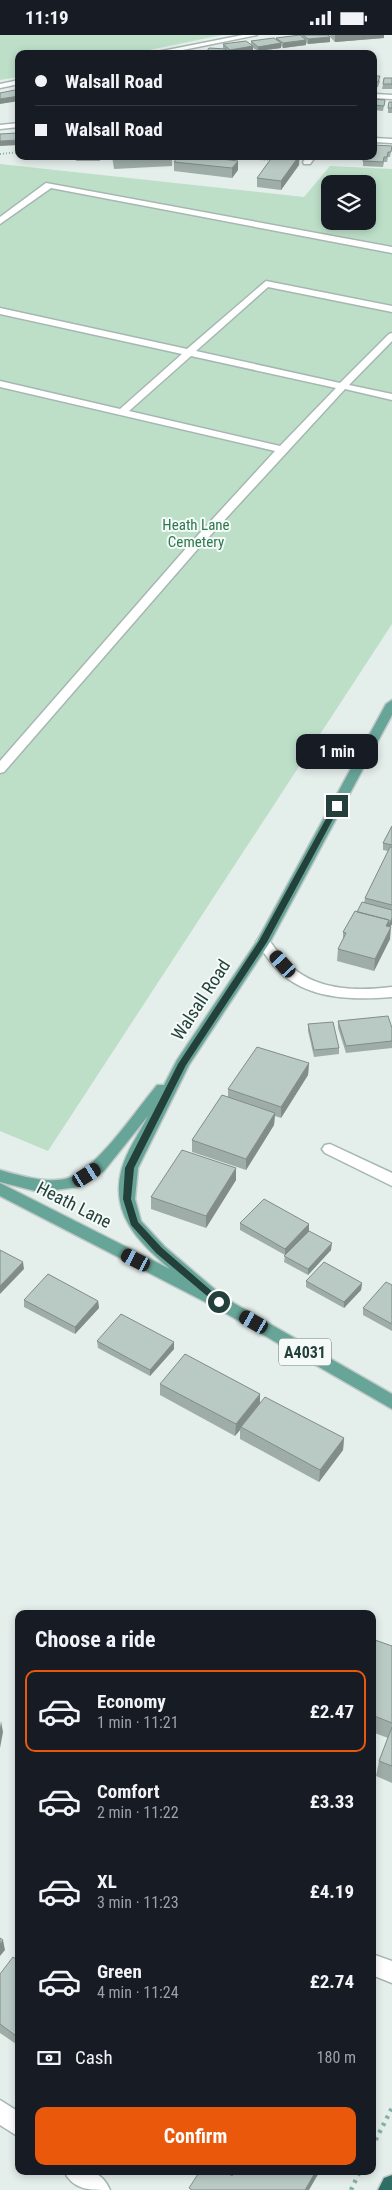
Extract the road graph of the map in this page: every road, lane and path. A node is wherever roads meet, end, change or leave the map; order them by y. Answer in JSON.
{"nodes":[{"id":1,"x":254,"y":35,"type":"edge"},
{"id":2,"x":178,"y":50,"type":"edge"},
{"id":3,"x":15,"y":83,"type":"edge"},
{"id":4,"x":0,"y":86,"type":"edge"},
{"id":5,"x":377,"y":96,"type":"edge"},
{"id":6,"x":392,"y":97,"type":"edge"},
{"id":7,"x":15,"y":125,"type":"edge"},
{"id":8,"x":0,"y":127,"type":"edge"},
{"id":9,"x":377,"y":140,"type":"edge"},
{"id":10,"x":392,"y":141,"type":"edge"},
{"id":11,"x":15,"y":152,"type":"edge"},
{"id":12,"x":0,"y":154,"type":"edge"},
{"id":13,"x":0,"y":221,"type":"edge"},
{"id":14,"x":392,"y":250,"type":"edge"},
{"id":15,"x":392,"y":309,"type":"edge"},
{"id":16,"x":0,"y":311,"type":"edge"},
{"id":17,"x":392,"y":336,"type":"edge"},
{"id":18,"x":190,"y":352,"type":"junction"},
{"id":19,"x":0,"y":384,"type":"edge"},
{"id":20,"x":343,"y":385,"type":"junction"},
{"id":21,"x":392,"y":397,"type":"edge"},
{"id":22,"x":122,"y":412,"type":"junction"},
{"id":23,"x":283,"y":449,"type":"junction"},
{"id":24,"x":392,"y":704,"type":"edge"},
{"id":25,"x":0,"y":769,"type":"edge"},
{"id":26,"x":263,"y":942,"type":"junction"},
{"id":27,"x":392,"y":992,"type":"edge"},
{"id":28,"x":182,"y":1064,"type":"junction"},
{"id":29,"x":330,"y":1149,"type":"dead end"},
{"id":30,"x":0,"y":1176,"type":"edge"},
{"id":31,"x":392,"y":1180,"type":"edge"},
{"id":32,"x":0,"y":1189,"type":"edge"},
{"id":33,"x":219,"y":1302,"type":"junction"},
{"id":34,"x":392,"y":1401,"type":"edge"},
{"id":35,"x":376,"y":1966,"type":"edge"},
{"id":36,"x":392,"y":1972,"type":"edge"},
{"id":37,"x":392,"y":2108,"type":"edge"},
{"id":38,"x":0,"y":2111,"type":"edge"},
{"id":39,"x":15,"y":2124,"type":"edge"},
{"id":40,"x":376,"y":2139,"type":"edge"},
{"id":41,"x":80,"y":2175,"type":"edge"},
{"id":42,"x":358,"y":2175,"type":"edge"},
{"id":43,"x":392,"y":2186,"type":"edge"},
{"id":44,"x":98,"y":2190,"type":"edge"},
{"id":45,"x":351,"y":2190,"type":"edge"},
{"id":46,"x":390,"y":2190,"type":"edge"}],
"edges":[{"from":1,"to":2,"type":"street"},
{"from":3,"to":4,"type":"street"},
{"from":5,"to":6,"type":"street"},
{"from":7,"to":8,"type":"street"},
{"from":9,"to":10,"type":"street"},
{"from":11,"to":12,"type":"path"},
{"from":13,"to":14,"type":"street"},
{"from":15,"to":18,"type":"street"},
{"from":16,"to":18,"type":"street"},
{"from":17,"to":20,"type":"street"},
{"from":18,"to":20,"type":"street"},
{"from":18,"to":22,"type":"street"},
{"from":19,"to":22,"type":"street"},
{"from":20,"to":21,"type":"street"},
{"from":20,"to":23,"type":"street"},
{"from":22,"to":23,"type":"street"},
{"from":23,"to":25,"type":"street"},
{"from":24,"to":26,"type":"main road","name":"Walsall Road","number":"A4031"},
{"from":26,"to":27,"type":"street"},
{"from":26,"to":28,"type":"main road","name":"Walsall Road","number":"A4031"},
{"from":28,"to":30,"type":"main road"},
{"from":28,"to":33,"type":"main road","name":"Walsall Road","number":"A4031"},
{"from":29,"to":31,"type":"street"},
{"from":32,"to":33,"type":"main road","name":"Heath Lane"},
{"from":33,"to":34,"type":"main road","name":"Heath Lane","number":"A4031"},
{"from":35,"to":36,"type":"street"},
{"from":37,"to":40,"type":"path"},
{"from":38,"to":39,"type":"street"},
{"from":41,"to":44,"type":"street"},
{"from":42,"to":45,"type":"path"},
{"from":43,"to":46,"type":"highway"}]}
